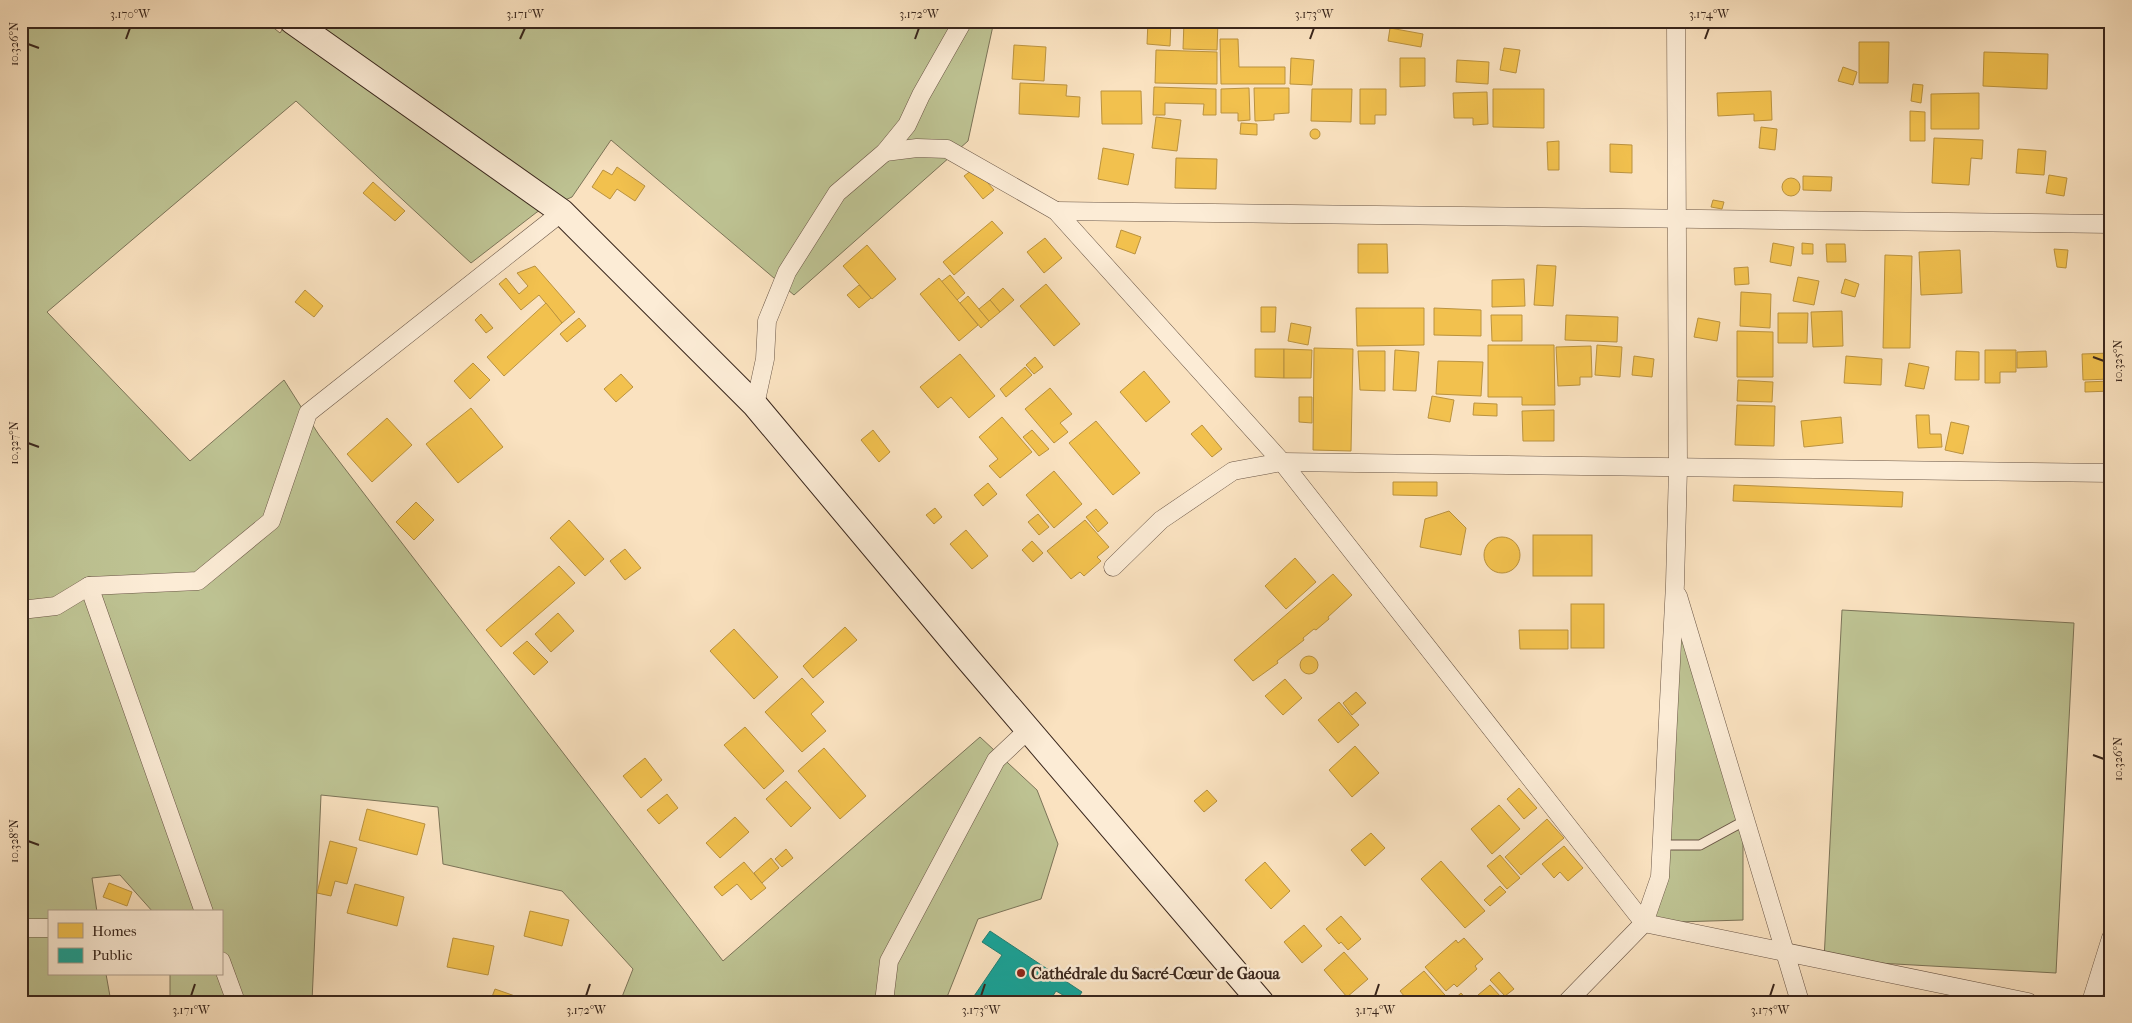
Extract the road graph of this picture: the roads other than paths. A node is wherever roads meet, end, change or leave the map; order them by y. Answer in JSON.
{"nodes":[{"id":1,"x":292,"y":21,"type":"edge"},
{"id":2,"x":963,"y":21,"type":"edge"},
{"id":3,"x":1676,"y":21,"type":"edge"},
{"id":4,"x":885,"y":152,"type":"junction"},
{"id":5,"x":1056,"y":211,"type":"junction"},
{"id":6,"x":562,"y":212,"type":"junction"},
{"id":7,"x":1677,"y":218,"type":"junction"},
{"id":8,"x":2111,"y":224,"type":"edge"},
{"id":9,"x":755,"y":405,"type":"junction"},
{"id":10,"x":1282,"y":462,"type":"junction"},
{"id":11,"x":1678,"y":468,"type":"junction"},
{"id":12,"x":2111,"y":472,"type":"edge"},
{"id":13,"x":1113,"y":567,"type":"dead end"},
{"id":14,"x":1675,"y":584,"type":"junction"},
{"id":15,"x":89,"y":586,"type":"junction"},
{"id":16,"x":21,"y":610,"type":"edge"},
{"id":17,"x":1028,"y":730,"type":"junction"},
{"id":18,"x":1746,"y":820,"type":"junction"},
{"id":19,"x":1661,"y":845,"type":"junction"},
{"id":20,"x":203,"y":910,"type":"edge"},
{"id":21,"x":1644,"y":923,"type":"junction"},
{"id":22,"x":21,"y":928,"type":"edge"},
{"id":23,"x":48,"y":928,"type":"edge"},
{"id":24,"x":2111,"y":938,"type":"edge"},
{"id":25,"x":1786,"y":953,"type":"junction"},
{"id":26,"x":222,"y":963,"type":"edge"},
{"id":27,"x":1585,"y":994,"type":"edge"},
{"id":28,"x":238,"y":999,"type":"edge"},
{"id":29,"x":884,"y":1002,"type":"edge"},
{"id":30,"x":1261,"y":1002,"type":"edge"},
{"id":31,"x":1567,"y":1002,"type":"edge"},
{"id":32,"x":1800,"y":1002,"type":"edge"},
{"id":33,"x":2028,"y":1002,"type":"edge"},
{"id":34,"x":2091,"y":1002,"type":"edge"}],
"edges":[{"from":1,"to":6,"type":"main road"},
{"from":2,"to":4,"type":"street"},
{"from":3,"to":7,"type":"street"},
{"from":4,"to":5,"type":"street"},
{"from":4,"to":9,"type":"street"},
{"from":5,"to":7,"type":"street"},
{"from":5,"to":10,"type":"street"},
{"from":6,"to":9,"type":"main road"},
{"from":6,"to":15,"type":"street"},
{"from":7,"to":8,"type":"street"},
{"from":7,"to":11,"type":"street"},
{"from":9,"to":17,"type":"main road"},
{"from":10,"to":11,"type":"street"},
{"from":10,"to":13,"type":"street"},
{"from":10,"to":21,"type":"street"},
{"from":11,"to":12,"type":"street"},
{"from":11,"to":14,"type":"street"},
{"from":14,"to":18,"type":"street"},
{"from":14,"to":19,"type":"street"},
{"from":15,"to":16,"type":"street"},
{"from":15,"to":20,"type":"street"},
{"from":17,"to":29,"type":"street"},
{"from":17,"to":30,"type":"main road"},
{"from":18,"to":19,"type":"lane"},
{"from":18,"to":25,"type":"street"},
{"from":19,"to":21,"type":"street"},
{"from":21,"to":25,"type":"street"},
{"from":21,"to":27,"type":"street"},
{"from":22,"to":23,"type":"street"},
{"from":24,"to":34,"type":"street"},
{"from":25,"to":32,"type":"street"},
{"from":25,"to":33,"type":"street"},
{"from":26,"to":28,"type":"street"},
{"from":27,"to":31,"type":"street"}]}
